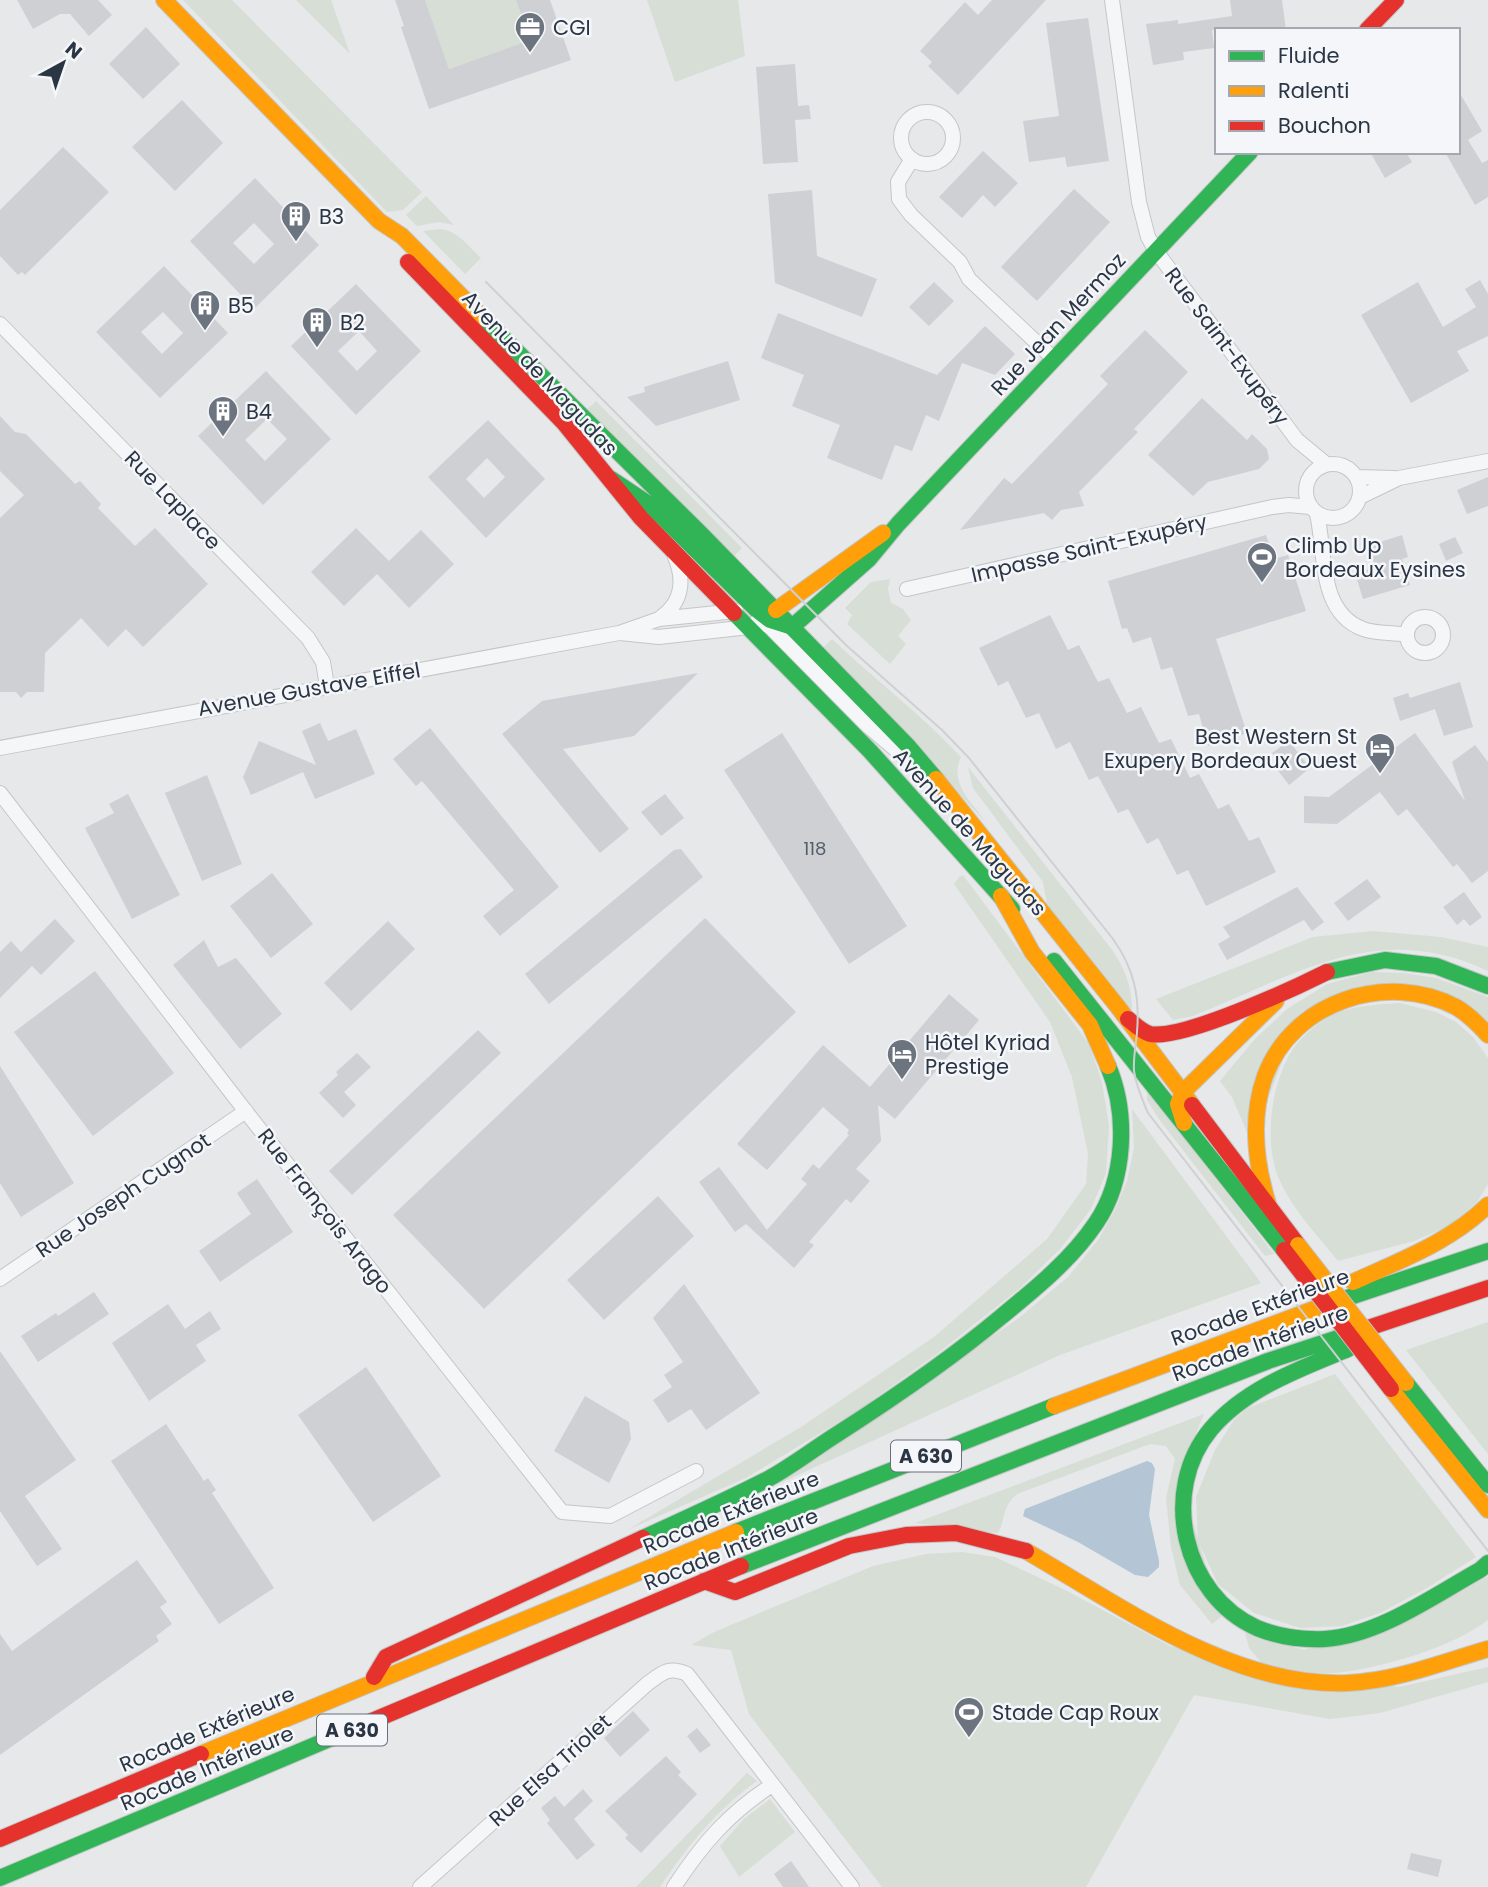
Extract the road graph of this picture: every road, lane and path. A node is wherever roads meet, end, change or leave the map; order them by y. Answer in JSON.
{"nodes":[{"id":1,"x":163,"y":0,"type":"edge"},
{"id":2,"x":1112,"y":0,"type":"edge"},
{"id":3,"x":1396,"y":0,"type":"edge"},
{"id":4,"x":1369,"y":28,"type":"edge"},
{"id":5,"x":1248,"y":154,"type":"edge"},
{"id":6,"x":912,"y":159,"type":"dead end"},
{"id":7,"x":379,"y":221,"type":"junction"},
{"id":8,"x":1156,"y":251,"type":"junction"},
{"id":9,"x":0,"y":324,"type":"edge"},
{"id":10,"x":1054,"y":359,"type":"junction"},
{"id":11,"x":1297,"y":440,"type":"junction"},
{"id":12,"x":1488,"y":461,"type":"edge"},
{"id":13,"x":1326,"y":464,"type":"junction"},
{"id":14,"x":1357,"y":477,"type":"junction"},
{"id":15,"x":1399,"y":478,"type":"junction"},
{"id":16,"x":610,"y":479,"type":"junction"},
{"id":17,"x":1310,"y":498,"type":"junction"},
{"id":18,"x":1360,"y":498,"type":"junction"},
{"id":19,"x":1339,"y":518,"type":"junction"},
{"id":20,"x":898,"y":524,"type":"junction"},
{"id":21,"x":1323,"y":549,"type":"junction"},
{"id":22,"x":673,"y":552,"type":"junction"},
{"id":23,"x":907,"y":589,"type":"dead end"},
{"id":24,"x":732,"y":611,"type":"junction"},
{"id":25,"x":659,"y":619,"type":"junction"},
{"id":26,"x":763,"y":619,"type":"junction"},
{"id":27,"x":792,"y":627,"type":"junction"},
{"id":28,"x":619,"y":633,"type":"junction"},
{"id":29,"x":1407,"y":635,"type":"dead end"},
{"id":30,"x":327,"y":686,"type":"junction"},
{"id":31,"x":0,"y":748,"type":"edge"},
{"id":32,"x":943,"y":787,"type":"junction"},
{"id":33,"x":0,"y":793,"type":"edge"},
{"id":34,"x":1001,"y":897,"type":"junction"},
{"id":35,"x":1488,"y":986,"type":"edge"},
{"id":36,"x":1281,"y":995,"type":"junction"},
{"id":37,"x":1128,"y":1019,"type":"junction"},
{"id":38,"x":1488,"y":1035,"type":"edge"},
{"id":39,"x":1183,"y":1092,"type":"junction"},
{"id":40,"x":246,"y":1111,"type":"junction"},
{"id":41,"x":1184,"y":1123,"type":"junction"},
{"id":42,"x":1488,"y":1205,"type":"edge"},
{"id":43,"x":1269,"y":1207,"type":"junction"},
{"id":44,"x":1291,"y":1247,"type":"junction"},
{"id":45,"x":1488,"y":1251,"type":"edge"},
{"id":46,"x":0,"y":1279,"type":"edge"},
{"id":47,"x":1488,"y":1289,"type":"edge"},
{"id":48,"x":1254,"y":1330,"type":"junction"},
{"id":49,"x":1399,"y":1386,"type":"junction"},
{"id":50,"x":696,"y":1471,"type":"dead end"},
{"id":51,"x":1488,"y":1485,"type":"edge"},
{"id":52,"x":1488,"y":1510,"type":"edge"},
{"id":53,"x":1488,"y":1563,"type":"edge"},
{"id":54,"x":704,"y":1581,"type":"junction"},
{"id":55,"x":1485,"y":1642,"type":"edge"},
{"id":56,"x":371,"y":1682,"type":"junction"},
{"id":57,"x":772,"y":1785,"type":"junction"},
{"id":58,"x":0,"y":1839,"type":"edge"},
{"id":59,"x":0,"y":1878,"type":"edge"},
{"id":60,"x":420,"y":1887,"type":"edge"},
{"id":61,"x":674,"y":1887,"type":"edge"},
{"id":62,"x":852,"y":1887,"type":"edge"}],
"edges":[{"from":1,"to":7,"type":"main road","name":"Avenue de Magudas"},
{"from":2,"to":8,"type":"street","name":"Rue Saint-Exupéry"},
{"from":3,"to":4,"type":"main road"},
{"from":5,"to":8,"type":"main road","name":"Rue Jean Mermoz"},
{"from":6,"to":10,"type":"street"},
{"from":7,"to":16,"type":"main road","name":"Avenue de Magudas"},
{"from":7,"to":26,"type":"main road","name":"Avenue de Magudas"},
{"from":8,"to":10,"type":"main road","name":"Rue Jean Mermoz"},
{"from":8,"to":11,"type":"street","name":"Rue Saint-Exupéry"},
{"from":9,"to":30,"type":"street","name":"Rue Laplace"},
{"from":10,"to":20,"type":"main road","name":"Rue Jean Mermoz"},
{"from":11,"to":13,"type":"street","name":"Rue Saint-Exupéry"},
{"from":11,"to":17,"type":"street","name":"Rue Saint-Exupéry"},
{"from":12,"to":15,"type":"street"},
{"from":13,"to":14,"type":"street"},
{"from":13,"to":17,"type":"street"},
{"from":14,"to":15,"type":"street"},
{"from":14,"to":18,"type":"street"},
{"from":15,"to":18,"type":"street"},
{"from":16,"to":22,"type":"main road","name":"Avenue de Magudas"},
{"from":16,"to":26,"type":"main road"},
{"from":17,"to":19,"type":"street"},
{"from":17,"to":21,"type":"street","name":"Rue Saint-Exupéry"},
{"from":17,"to":23,"type":"street","name":"Impasse Saint-Exupéry"},
{"from":18,"to":19,"type":"street"},
{"from":19,"to":21,"type":"street"},
{"from":20,"to":26,"type":"main road","name":"Rue Jean Mermoz"},
{"from":20,"to":27,"type":"main road","name":"Rue Jean Mermoz"},
{"from":21,"to":29,"type":"street","name":"Rue Saint-Exupéry"},
{"from":22,"to":24,"type":"main road","name":"Avenue de Magudas"},
{"from":22,"to":25,"type":"street"},
{"from":24,"to":25,"type":"street","name":"Avenue Gustave Eiffel"},
{"from":24,"to":26,"type":"main road","name":"Avenue de Magudas"},
{"from":25,"to":28,"type":"street","name":"Avenue Gustave Eiffel"},
{"from":26,"to":27,"type":"main road","name":"Avenue de Magudas"},
{"from":26,"to":28,"type":"street","name":"Avenue Gustave Eiffel"},
{"from":26,"to":32,"type":"street"},
{"from":26,"to":34,"type":"main road","name":"Avenue de Magudas"},
{"from":27,"to":32,"type":"main road","name":"Avenue de Magudas"},
{"from":28,"to":30,"type":"street","name":"Avenue Gustave Eiffel"},
{"from":30,"to":31,"type":"street","name":"Avenue Gustave Eiffel"},
{"from":32,"to":37,"type":"main road","name":"Avenue de Magudas"},
{"from":33,"to":40,"type":"street","name":"Rue François Arago"},
{"from":34,"to":41,"type":"main road","name":"Avenue de Magudas"},
{"from":34,"to":56,"type":"main road"},
{"from":35,"to":36,"type":"main road"},
{"from":36,"to":37,"type":"main road"},
{"from":36,"to":39,"type":"main road"},
{"from":37,"to":39,"type":"main road","name":"Avenue de Magudas"},
{"from":38,"to":43,"type":"main road"},
{"from":39,"to":41,"type":"main road"},
{"from":39,"to":43,"type":"main road","name":"Avenue de Magudas"},
{"from":40,"to":46,"type":"street","name":"Rue Joseph Cugnot"},
{"from":40,"to":50,"type":"street","name":"Rue François Arago"},
{"from":41,"to":44,"type":"main road","name":"Avenue de Magudas"},
{"from":42,"to":48,"type":"main road"},
{"from":43,"to":44,"type":"main road","name":"Avenue de Magudas"},
{"from":44,"to":49,"type":"main road","name":"Avenue de Magudas","bridge":true},
{"from":45,"to":48,"type":"main road","name":"Rocade Extérieure","number":"A 630"},
{"from":47,"to":53,"type":"main road"},
{"from":47,"to":54,"type":"main road","name":"Rocade Intérieure","number":"A 630"},
{"from":48,"to":56,"type":"main road","name":"Rocade Extérieure","number":"A 630"},
{"from":49,"to":51,"type":"main road","name":"Avenue de Magudas"},
{"from":49,"to":52,"type":"main road","name":"Avenue de Magudas"},
{"from":54,"to":55,"type":"main road"},
{"from":54,"to":59,"type":"main road","name":"Rocade Intérieure","number":"A 630"},
{"from":56,"to":58,"type":"main road","name":"Rocade Extérieure","number":"A 630"},
{"from":57,"to":60,"type":"street","name":"Rue Elsa Triolet"},
{"from":57,"to":61,"type":"street"},
{"from":57,"to":62,"type":"street"}]}
